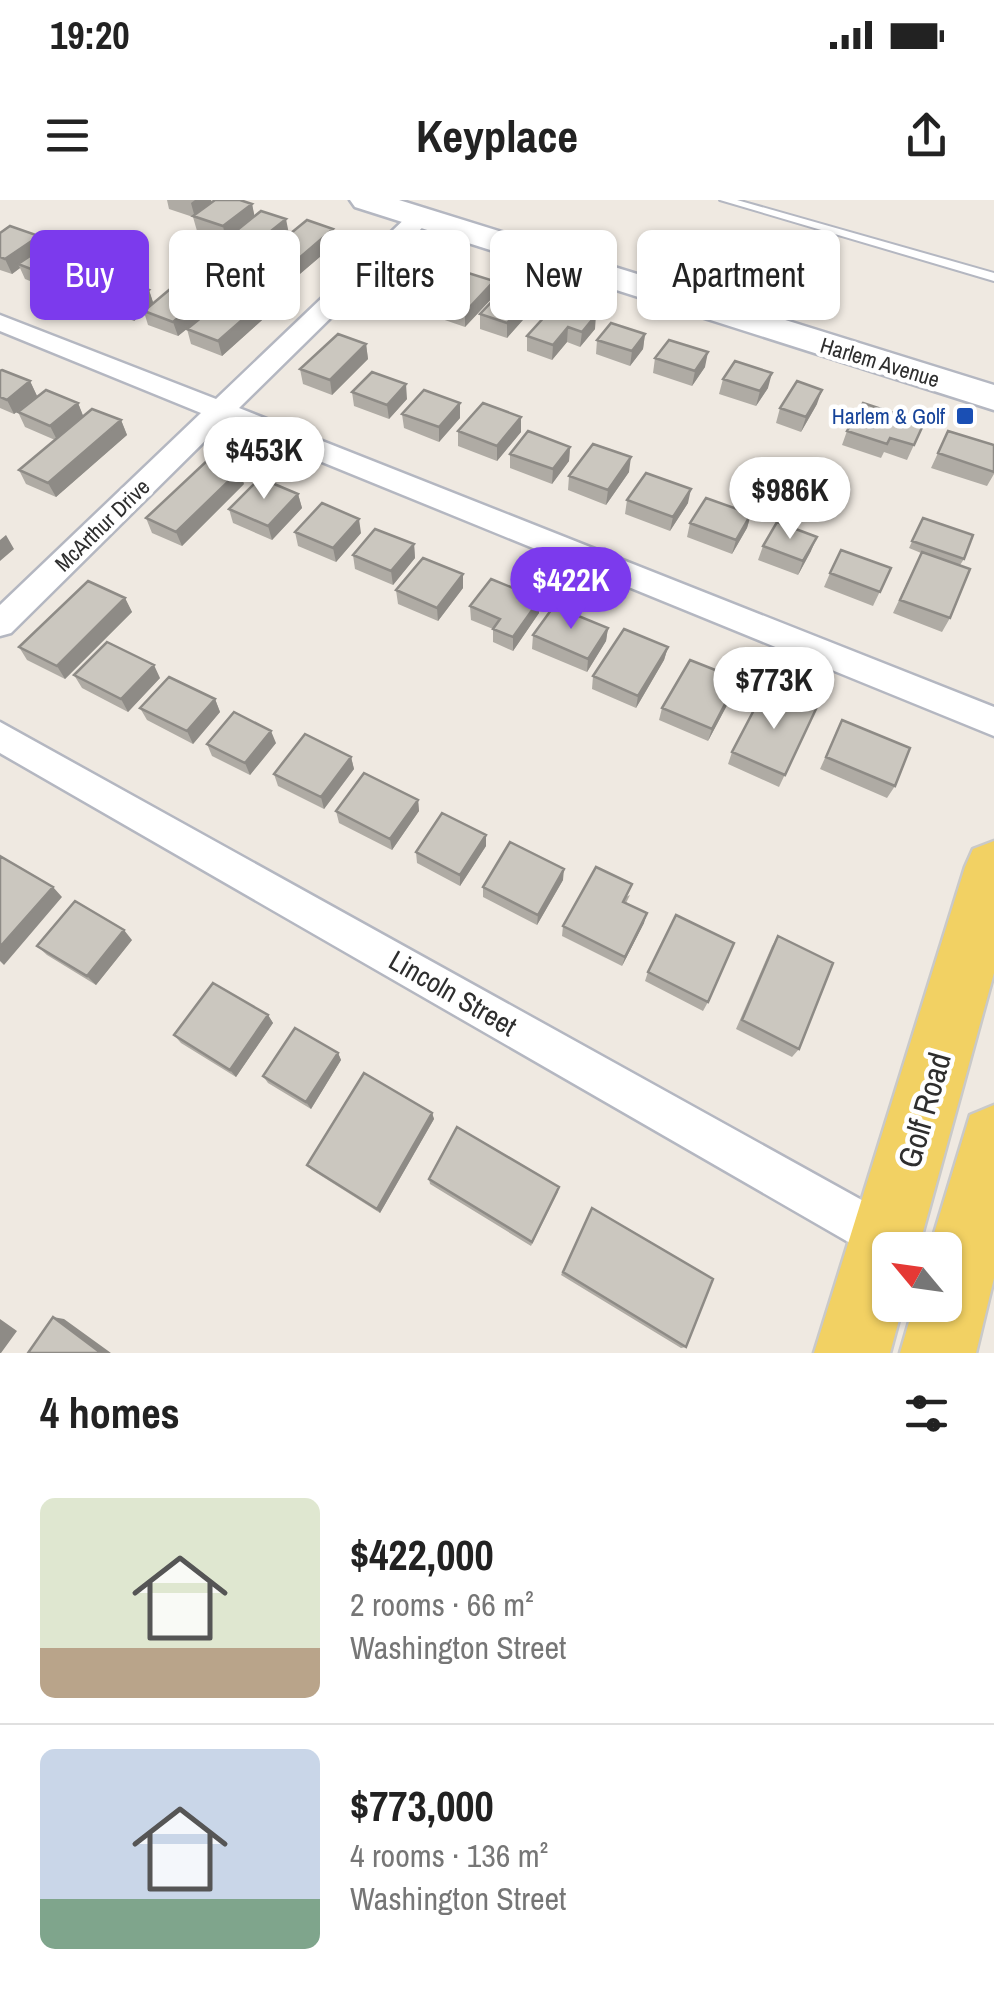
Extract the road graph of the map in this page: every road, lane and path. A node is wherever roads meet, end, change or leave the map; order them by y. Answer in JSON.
{"nodes":[{"id":1,"x":366,"y":200,"type":"edge"},
{"id":2,"x":725,"y":200,"type":"edge"},
{"id":3,"x":420,"y":217,"type":"junction"},
{"id":4,"x":994,"y":277,"type":"edge"},
{"id":5,"x":0,"y":322,"type":"edge"},
{"id":6,"x":994,"y":398,"type":"edge"},
{"id":7,"x":221,"y":410,"type":"junction"},
{"id":8,"x":0,"y":624,"type":"edge"},
{"id":9,"x":994,"y":722,"type":"edge"},
{"id":10,"x":0,"y":736,"type":"edge"},
{"id":11,"x":994,"y":867,"type":"edge"},
{"id":12,"x":994,"y":1139,"type":"edge"},
{"id":13,"x":875,"y":1232,"type":"edge"},
{"id":14,"x":929,"y":1232,"type":"edge"},
{"id":15,"x":940,"y":1232,"type":"edge"},
{"id":16,"x":876,"y":1322,"type":"edge"},
{"id":17,"x":933,"y":1322,"type":"edge"},
{"id":18,"x":852,"y":1353,"type":"edge"},
{"id":19,"x":938,"y":1353,"type":"edge"}],
"edges":[{"from":1,"to":3,"type":"main road","name":"Harlem Avenue"},
{"from":2,"to":4,"type":"lane"},
{"from":3,"to":6,"type":"main road","name":"Harlem Avenue"},
{"from":3,"to":7,"type":"street","name":"McArthur Drive"},
{"from":5,"to":7,"type":"street"},
{"from":7,"to":8,"type":"street","name":"McArthur Drive"},
{"from":7,"to":9,"type":"street"},
{"from":10,"to":13,"type":"street","name":"Lincoln Street"},
{"from":11,"to":14,"type":"main road","name":"Golf Road"},
{"from":12,"to":15,"type":"main road","name":"Golf Road"},
{"from":16,"to":18,"type":"main road","name":"Golf Road"},
{"from":17,"to":19,"type":"main road","name":"Golf Road"}]}
